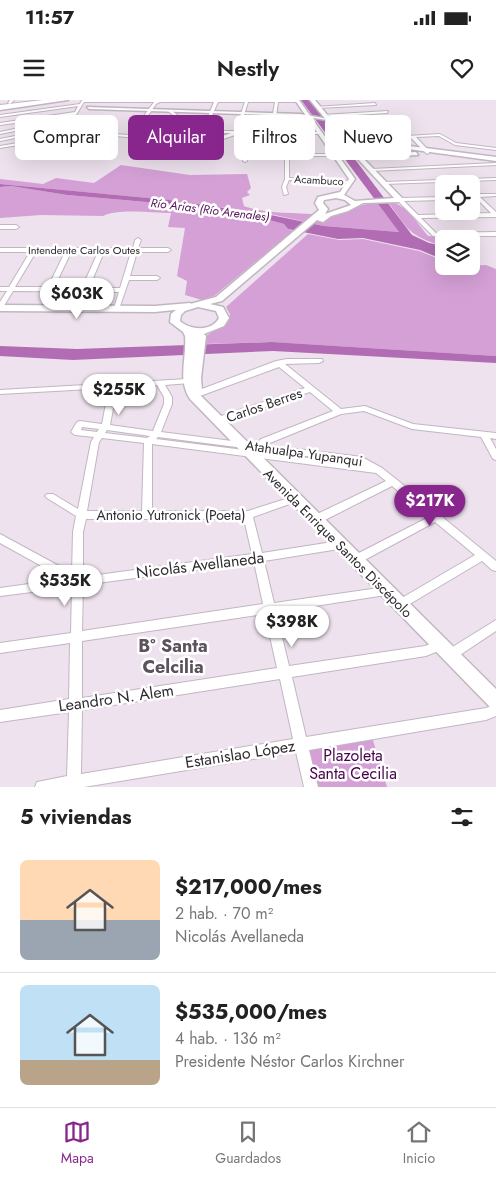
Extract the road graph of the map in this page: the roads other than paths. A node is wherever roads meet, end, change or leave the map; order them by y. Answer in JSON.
{"nodes":[{"id":1,"x":44,"y":100,"type":"edge"},
{"id":2,"x":49,"y":100,"type":"edge"},
{"id":3,"x":56,"y":100,"type":"edge"},
{"id":4,"x":66,"y":100,"type":"edge"},
{"id":5,"x":355,"y":100,"type":"edge"},
{"id":6,"x":371,"y":100,"type":"edge"},
{"id":7,"x":96,"y":101,"type":"edge"},
{"id":8,"x":158,"y":101,"type":"edge"},
{"id":9,"x":187,"y":101,"type":"edge"},
{"id":10,"x":217,"y":101,"type":"edge"},
{"id":11,"x":247,"y":101,"type":"edge"},
{"id":12,"x":277,"y":101,"type":"edge"},
{"id":13,"x":297,"y":101,"type":"edge"},
{"id":14,"x":313,"y":101,"type":"edge"},
{"id":15,"x":82,"y":104,"type":"edge"},
{"id":16,"x":352,"y":106,"type":"junction"},
{"id":17,"x":0,"y":107,"type":"edge"},
{"id":18,"x":318,"y":107,"type":"junction"},
{"id":19,"x":89,"y":108,"type":"junction"},
{"id":20,"x":150,"y":110,"type":"junction"},
{"id":21,"x":170,"y":110,"type":"junction"},
{"id":22,"x":212,"y":112,"type":"junction"},
{"id":23,"x":387,"y":112,"type":"dead end"},
{"id":24,"x":76,"y":113,"type":"joint"},
{"id":25,"x":243,"y":113,"type":"junction"},
{"id":26,"x":360,"y":113,"type":"junction"},
{"id":27,"x":275,"y":114,"type":"junction"},
{"id":28,"x":352,"y":114,"type":"joint"},
{"id":29,"x":147,"y":115,"type":"edge"},
{"id":30,"x":177,"y":115,"type":"edge"},
{"id":31,"x":210,"y":115,"type":"edge"},
{"id":32,"x":282,"y":115,"type":"edge"},
{"id":33,"x":308,"y":115,"type":"edge"},
{"id":34,"x":345,"y":115,"type":"edge"},
{"id":35,"x":0,"y":116,"type":"edge"},
{"id":36,"x":325,"y":118,"type":"joint"},
{"id":37,"x":315,"y":119,"type":"edge"},
{"id":38,"x":0,"y":124,"type":"edge"},
{"id":39,"x":315,"y":126,"type":"edge"},
{"id":40,"x":15,"y":129,"type":"edge"},
{"id":41,"x":0,"y":132,"type":"edge"},
{"id":42,"x":315,"y":133,"type":"edge"},
{"id":43,"x":319,"y":133,"type":"junction"},
{"id":44,"x":412,"y":136,"type":"joint"},
{"id":45,"x":15,"y":137,"type":"edge"},
{"id":46,"x":0,"y":140,"type":"edge"},
{"id":47,"x":325,"y":141,"type":"edge"},
{"id":48,"x":15,"y":145,"type":"edge"},
{"id":49,"x":0,"y":147,"type":"edge"},
{"id":50,"x":411,"y":149,"type":"edge"},
{"id":51,"x":496,"y":149,"type":"edge"},
{"id":52,"x":425,"y":152,"type":"junction"},
{"id":53,"x":411,"y":153,"type":"edge"},
{"id":54,"x":288,"y":160,"type":"edge"},
{"id":55,"x":338,"y":160,"type":"edge"},
{"id":56,"x":362,"y":160,"type":"edge"},
{"id":57,"x":496,"y":161,"type":"edge"},
{"id":58,"x":444,"y":166,"type":"junction"},
{"id":59,"x":434,"y":167,"type":"junction"},
{"id":60,"x":371,"y":170,"type":"junction"},
{"id":61,"x":454,"y":175,"type":"edge"},
{"id":62,"x":287,"y":179,"type":"junction"},
{"id":63,"x":496,"y":179,"type":"edge"},
{"id":64,"x":480,"y":180,"type":"edge"},
{"id":65,"x":351,"y":182,"type":"junction"},
{"id":66,"x":435,"y":182,"type":"edge"},
{"id":67,"x":384,"y":183,"type":"junction"},
{"id":68,"x":286,"y":194,"type":"dead end"},
{"id":69,"x":496,"y":195,"type":"edge"},
{"id":70,"x":480,"y":196,"type":"edge"},
{"id":71,"x":333,"y":197,"type":"junction"},
{"id":72,"x":435,"y":198,"type":"edge"},
{"id":73,"x":396,"y":200,"type":"junction"},
{"id":74,"x":480,"y":201,"type":"edge"},
{"id":75,"x":352,"y":202,"type":"junction"},
{"id":76,"x":324,"y":211,"type":"junction"},
{"id":77,"x":496,"y":214,"type":"edge"},
{"id":78,"x":416,"y":217,"type":"junction"},
{"id":79,"x":0,"y":227,"type":"edge"},
{"id":80,"x":16,"y":227,"type":"dead end"},
{"id":81,"x":435,"y":234,"type":"edge"},
{"id":82,"x":496,"y":234,"type":"edge"},
{"id":83,"x":480,"y":235,"type":"edge"},
{"id":84,"x":294,"y":239,"type":"junction"},
{"id":85,"x":138,"y":240,"type":"dead end"},
{"id":86,"x":0,"y":250,"type":"edge"},
{"id":87,"x":34,"y":250,"type":"junction"},
{"id":88,"x":69,"y":250,"type":"junction"},
{"id":89,"x":102,"y":250,"type":"junction"},
{"id":90,"x":135,"y":250,"type":"junction"},
{"id":91,"x":168,"y":250,"type":"dead end"},
{"id":92,"x":126,"y":278,"type":"junction"},
{"id":93,"x":157,"y":278,"type":"dead end"},
{"id":94,"x":0,"y":289,"type":"edge"},
{"id":95,"x":11,"y":289,"type":"junction"},
{"id":96,"x":50,"y":289,"type":"junction"},
{"id":97,"x":85,"y":289,"type":"junction"},
{"id":98,"x":123,"y":290,"type":"junction"},
{"id":99,"x":195,"y":306,"type":"junction"},
{"id":100,"x":0,"y":308,"type":"edge"},
{"id":101,"x":116,"y":308,"type":"junction"},
{"id":102,"x":154,"y":309,"type":"junction"},
{"id":103,"x":220,"y":309,"type":"junction"},
{"id":104,"x":174,"y":318,"type":"junction"},
{"id":105,"x":207,"y":330,"type":"junction"},
{"id":106,"x":192,"y":337,"type":"junction"},
{"id":107,"x":193,"y":359,"type":"junction"},
{"id":108,"x":319,"y":361,"type":"dead end"},
{"id":109,"x":279,"y":364,"type":"junction"},
{"id":110,"x":187,"y":381,"type":"junction"},
{"id":111,"x":160,"y":383,"type":"junction"},
{"id":112,"x":113,"y":386,"type":"junction"},
{"id":113,"x":310,"y":389,"type":"junction"},
{"id":114,"x":0,"y":392,"type":"edge"},
{"id":115,"x":200,"y":400,"type":"junction"},
{"id":116,"x":339,"y":412,"type":"junction"},
{"id":117,"x":218,"y":420,"type":"junction"},
{"id":118,"x":101,"y":431,"type":"junction"},
{"id":119,"x":156,"y":433,"type":"junction"},
{"id":120,"x":485,"y":436,"type":"junction"},
{"id":121,"x":496,"y":436,"type":"edge"},
{"id":122,"x":149,"y":442,"type":"junction"},
{"id":123,"x":249,"y":448,"type":"junction"},
{"id":124,"x":496,"y":457,"type":"edge"},
{"id":125,"x":393,"y":481,"type":"junction"},
{"id":126,"x":50,"y":496,"type":"dead end"},
{"id":127,"x":295,"y":500,"type":"junction"},
{"id":128,"x":81,"y":514,"type":"junction"},
{"id":129,"x":147,"y":515,"type":"junction"},
{"id":130,"x":248,"y":515,"type":"junction"},
{"id":131,"x":437,"y":517,"type":"junction"},
{"id":132,"x":315,"y":520,"type":"junction"},
{"id":133,"x":1,"y":539,"type":"edge"},
{"id":134,"x":339,"y":545,"type":"junction"},
{"id":135,"x":482,"y":556,"type":"junction"},
{"id":136,"x":256,"y":558,"type":"junction"},
{"id":137,"x":355,"y":560,"type":"junction"},
{"id":138,"x":496,"y":567,"type":"edge"},
{"id":139,"x":78,"y":581,"type":"junction"},
{"id":140,"x":386,"y":591,"type":"junction"},
{"id":141,"x":0,"y":592,"type":"edge"},
{"id":142,"x":399,"y":605,"type":"junction"},
{"id":143,"x":268,"y":610,"type":"junction"},
{"id":144,"x":496,"y":626,"type":"edge"},
{"id":145,"x":78,"y":637,"type":"junction"},
{"id":146,"x":0,"y":648,"type":"edge"},
{"id":147,"x":445,"y":650,"type":"junction"},
{"id":148,"x":284,"y":673,"type":"junction"},
{"id":149,"x":496,"y":701,"type":"edge"},
{"id":150,"x":77,"y":704,"type":"junction"},
{"id":151,"x":496,"y":710,"type":"edge"},
{"id":152,"x":0,"y":716,"type":"edge"},
{"id":153,"x":301,"y":744,"type":"junction"},
{"id":154,"x":74,"y":784,"type":"edge"},
{"id":155,"x":42,"y":787,"type":"edge"},
{"id":156,"x":311,"y":787,"type":"edge"}],
"edges":[{"from":1,"to":17,"type":"street"},
{"from":2,"to":17,"type":"highway"},
{"from":3,"to":17,"type":"highway"},
{"from":4,"to":17,"type":"street"},
{"from":5,"to":14,"type":"street"},
{"from":6,"to":16,"type":"street"},
{"from":7,"to":8,"type":"street"},
{"from":7,"to":15,"type":"street"},
{"from":7,"to":19,"type":"street"},
{"from":8,"to":9,"type":"street"},
{"from":8,"to":20,"type":"street"},
{"from":8,"to":21,"type":"street"},
{"from":9,"to":10,"type":"street"},
{"from":10,"to":11,"type":"street"},
{"from":10,"to":22,"type":"street"},
{"from":11,"to":12,"type":"street"},
{"from":11,"to":25,"type":"street"},
{"from":12,"to":13,"type":"street"},
{"from":12,"to":27,"type":"street"},
{"from":13,"to":33,"type":"main road"},
{"from":14,"to":18,"type":"main road"},
{"from":15,"to":19,"type":"street"},
{"from":15,"to":24,"type":"street"},
{"from":15,"to":35,"type":"street"},
{"from":16,"to":18,"type":"street"},
{"from":16,"to":26,"type":"street"},
{"from":18,"to":36,"type":"main road"},
{"from":19,"to":20,"type":"street"},
{"from":20,"to":21,"type":"street"},
{"from":20,"to":29,"type":"street"},
{"from":21,"to":22,"type":"street"},
{"from":21,"to":30,"type":"street"},
{"from":22,"to":25,"type":"street"},
{"from":22,"to":31,"type":"street"},
{"from":23,"to":26,"type":"street"},
{"from":24,"to":38,"type":"street"},
{"from":25,"to":27,"type":"street"},
{"from":26,"to":28,"type":"street"},
{"from":27,"to":32,"type":"street"},
{"from":28,"to":34,"type":"street"},
{"from":36,"to":37,"type":"street"},
{"from":39,"to":43,"type":"main road"},
{"from":40,"to":41,"type":"street"},
{"from":42,"to":43,"type":"street"},
{"from":43,"to":47,"type":"main road"},
{"from":44,"to":51,"type":"street"},
{"from":44,"to":52,"type":"street"},
{"from":45,"to":46,"type":"street"},
{"from":48,"to":49,"type":"street"},
{"from":50,"to":52,"type":"street"},
{"from":52,"to":53,"type":"street"},
{"from":52,"to":57,"type":"street"},
{"from":52,"to":57,"type":"street"},
{"from":52,"to":59,"type":"street"},
{"from":54,"to":62,"type":"street"},
{"from":55,"to":65,"type":"main road"},
{"from":56,"to":60,"type":"main road"},
{"from":57,"to":58,"type":"street"},
{"from":58,"to":59,"type":"street"},
{"from":58,"to":61,"type":"street"},
{"from":59,"to":60,"type":"street"},
{"from":60,"to":67,"type":"main road"},
{"from":62,"to":65,"type":"street","name":"Acambuco"},
{"from":62,"to":68,"type":"street"},
{"from":63,"to":64,"type":"street"},
{"from":65,"to":71,"type":"main road"},
{"from":66,"to":67,"type":"street"},
{"from":67,"to":73,"type":"main road"},
{"from":69,"to":70,"type":"street"},
{"from":71,"to":75,"type":"main road"},
{"from":71,"to":76,"type":"main road"},
{"from":72,"to":73,"type":"street"},
{"from":73,"to":75,"type":"main road"},
{"from":73,"to":78,"type":"street"},
{"from":74,"to":77,"type":"street"},
{"from":75,"to":76,"type":"main road"},
{"from":76,"to":84,"type":"main road"},
{"from":77,"to":78,"type":"street"},
{"from":78,"to":81,"type":"street"},
{"from":79,"to":80,"type":"street"},
{"from":82,"to":83,"type":"street"},
{"from":84,"to":99,"type":"main road"},
{"from":84,"to":103,"type":"main road"},
{"from":85,"to":90,"type":"street"},
{"from":86,"to":87,"type":"street","name":"Intendente Carlos Outes"},
{"from":87,"to":88,"type":"street","name":"Intendente Carlos Outes"},
{"from":87,"to":95,"type":"street"},
{"from":88,"to":89,"type":"street","name":"Intendente Carlos Outes"},
{"from":88,"to":96,"type":"street"},
{"from":89,"to":90,"type":"street","name":"Intendente Carlos Outes"},
{"from":89,"to":97,"type":"street"},
{"from":90,"to":91,"type":"street","name":"Intendente Carlos Outes"},
{"from":90,"to":92,"type":"street"},
{"from":92,"to":93,"type":"street"},
{"from":92,"to":98,"type":"street"},
{"from":94,"to":95,"type":"street"},
{"from":95,"to":96,"type":"street"},
{"from":95,"to":100,"type":"street"},
{"from":96,"to":97,"type":"street"},
{"from":97,"to":98,"type":"street"},
{"from":98,"to":101,"type":"street"},
{"from":99,"to":102,"type":"street"},
{"from":99,"to":103,"type":"main road"},
{"from":99,"to":104,"type":"main road"},
{"from":100,"to":101,"type":"street"},
{"from":101,"to":102,"type":"street"},
{"from":102,"to":104,"type":"street"},
{"from":103,"to":105,"type":"main road"},
{"from":104,"to":106,"type":"main road"},
{"from":105,"to":106,"type":"main road"},
{"from":105,"to":106,"type":"main road"},
{"from":106,"to":107,"type":"main road"},
{"from":107,"to":110,"type":"main road"},
{"from":107,"to":115,"type":"main road"},
{"from":108,"to":109,"type":"street"},
{"from":109,"to":113,"type":"street"},
{"from":109,"to":115,"type":"street"},
{"from":110,"to":111,"type":"street"},
{"from":110,"to":115,"type":"main road","name":"Avenida Enrique Santos Discépolo"},
{"from":111,"to":112,"type":"street"},
{"from":111,"to":119,"type":"street"},
{"from":112,"to":114,"type":"street"},
{"from":112,"to":118,"type":"street"},
{"from":113,"to":116,"type":"street"},
{"from":113,"to":117,"type":"street","name":"Carlos Berres"},
{"from":115,"to":117,"type":"main road","name":"Avenida Enrique Santos Discépolo"},
{"from":116,"to":120,"type":"street"},
{"from":116,"to":123,"type":"street"},
{"from":117,"to":123,"type":"main road","name":"Avenida Enrique Santos Discépolo"},
{"from":118,"to":119,"type":"street","name":"Atahualpa Yupanqui"},
{"from":118,"to":122,"type":"street","name":"Atahualpa Yupanqui"},
{"from":118,"to":128,"type":"street"},
{"from":119,"to":122,"type":"street"},
{"from":119,"to":123,"type":"street","name":"Atahualpa Yupanqui"},
{"from":120,"to":121,"type":"street"},
{"from":120,"to":124,"type":"street"},
{"from":122,"to":123,"type":"street","name":"Atahualpa Yupanqui"},
{"from":122,"to":129,"type":"street"},
{"from":123,"to":125,"type":"street","name":"Atahualpa Yupanqui"},
{"from":123,"to":127,"type":"main road","name":"Avenida Enrique Santos Discépolo"},
{"from":125,"to":131,"type":"street"},
{"from":125,"to":132,"type":"street"},
{"from":126,"to":128,"type":"street","name":"Antonio Yutronick (Poeta)"},
{"from":127,"to":130,"type":"street","name":"Antonio Yutronick (Poeta)"},
{"from":127,"to":132,"type":"main road","name":"Avenida Enrique Santos Discépolo"},
{"from":128,"to":129,"type":"street","name":"Antonio Yutronick (Poeta)"},
{"from":128,"to":139,"type":"street"},
{"from":129,"to":130,"type":"street","name":"Antonio Yutronick (Poeta)"},
{"from":130,"to":136,"type":"street"},
{"from":131,"to":135,"type":"street"},
{"from":131,"to":137,"type":"street"},
{"from":132,"to":134,"type":"main road","name":"Avenida Enrique Santos Discépolo"},
{"from":133,"to":139,"type":"street"},
{"from":134,"to":136,"type":"street","name":"Nicolás Avellaneda"},
{"from":134,"to":137,"type":"main road","name":"Avenida Enrique Santos Discépolo"},
{"from":135,"to":138,"type":"street"},
{"from":135,"to":142,"type":"street"},
{"from":136,"to":139,"type":"street","name":"Nicolás Avellaneda"},
{"from":136,"to":143,"type":"street"},
{"from":137,"to":140,"type":"main road","name":"Avenida Enrique Santos Discépolo"},
{"from":139,"to":141,"type":"street","name":"Nicolás Avellaneda"},
{"from":139,"to":145,"type":"street"},
{"from":140,"to":142,"type":"main road","name":"Avenida Enrique Santos Discépolo"},
{"from":140,"to":143,"type":"street"},
{"from":142,"to":147,"type":"main road","name":"Avenida Enrique Santos Discépolo"},
{"from":143,"to":145,"type":"street"},
{"from":143,"to":148,"type":"street"},
{"from":144,"to":147,"type":"street","name":"Leandro N. Alem"},
{"from":145,"to":146,"type":"street"},
{"from":145,"to":150,"type":"street"},
{"from":147,"to":148,"type":"street","name":"Leandro N. Alem"},
{"from":147,"to":149,"type":"main road","name":"Avenida Enrique Santos Discépolo"},
{"from":148,"to":150,"type":"street","name":"Leandro N. Alem"},
{"from":148,"to":153,"type":"street"},
{"from":150,"to":152,"type":"street","name":"Leandro N. Alem"},
{"from":150,"to":154,"type":"street"},
{"from":151,"to":153,"type":"street","name":"Estanislao López"},
{"from":153,"to":154,"type":"street","name":"Estanislao López"},
{"from":153,"to":156,"type":"street"},
{"from":154,"to":155,"type":"street","name":"Estanislao López"}]}
